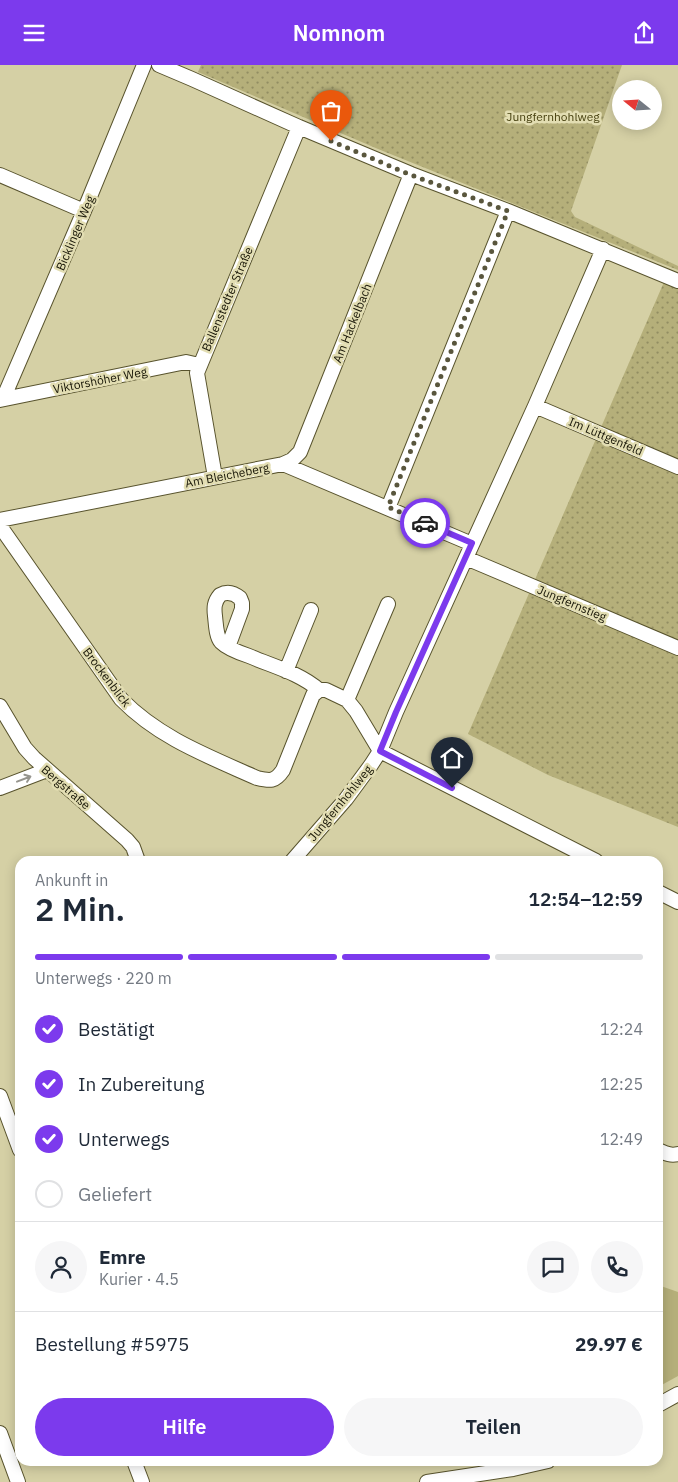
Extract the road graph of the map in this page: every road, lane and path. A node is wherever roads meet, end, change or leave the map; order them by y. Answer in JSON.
{"nodes":[{"id":1,"x":144,"y":65,"type":"edge"},
{"id":2,"x":159,"y":65,"type":"edge"},
{"id":3,"x":299,"y":127,"type":"junction"},
{"id":4,"x":0,"y":175,"type":"edge"},
{"id":5,"x":411,"y":175,"type":"junction"},
{"id":6,"x":84,"y":211,"type":"junction"},
{"id":7,"x":508,"y":211,"type":"junction"},
{"id":8,"x":602,"y":249,"type":"junction"},
{"id":9,"x":678,"y":281,"type":"edge"},
{"id":10,"x":200,"y":365,"type":"junction"},
{"id":11,"x":1,"y":399,"type":"edge"},
{"id":12,"x":535,"y":406,"type":"junction"},
{"id":13,"x":283,"y":464,"type":"junction"},
{"id":14,"x":678,"y":467,"type":"edge"},
{"id":15,"x":215,"y":477,"type":"junction"},
{"id":16,"x":388,"y":507,"type":"junction"},
{"id":17,"x":0,"y":520,"type":"edge"},
{"id":18,"x":0,"y":526,"type":"edge"},
{"id":19,"x":472,"y":543,"type":"junction"},
{"id":20,"x":466,"y":558,"type":"junction"},
{"id":21,"x":388,"y":604,"type":"dead end"},
{"id":22,"x":311,"y":610,"type":"dead end"},
{"id":23,"x":228,"y":647,"type":"dead end"},
{"id":24,"x":678,"y":648,"type":"edge"},
{"id":25,"x":286,"y":671,"type":"junction"},
{"id":26,"x":319,"y":690,"type":"junction"},
{"id":27,"x":347,"y":700,"type":"junction"},
{"id":28,"x":0,"y":706,"type":"edge"},
{"id":29,"x":380,"y":751,"type":"junction"},
{"id":30,"x":47,"y":770,"type":"junction"},
{"id":31,"x":0,"y":788,"type":"edge"},
{"id":32,"x":136,"y":856,"type":"edge"},
{"id":33,"x":296,"y":856,"type":"edge"},
{"id":34,"x":586,"y":856,"type":"edge"},
{"id":35,"x":663,"y":894,"type":"edge"},
{"id":36,"x":678,"y":902,"type":"edge"},
{"id":37,"x":0,"y":1096,"type":"edge"},
{"id":38,"x":15,"y":1132,"type":"edge"},
{"id":39,"x":663,"y":1152,"type":"edge"},
{"id":40,"x":678,"y":1154,"type":"edge"},
{"id":41,"x":678,"y":1394,"type":"edge"},
{"id":42,"x":663,"y":1402,"type":"edge"},
{"id":43,"x":0,"y":1433,"type":"edge"},
{"id":44,"x":136,"y":1466,"type":"edge"},
{"id":45,"x":527,"y":1466,"type":"edge"},
{"id":46,"x":18,"y":1482,"type":"edge"},
{"id":47,"x":142,"y":1482,"type":"edge"},
{"id":48,"x":427,"y":1482,"type":"edge"}],
"edges":[{"from":1,"to":6,"type":"street","name":"Bicklinger Weg"},
{"from":2,"to":3,"type":"street"},
{"from":3,"to":5,"type":"street"},
{"from":3,"to":10,"type":"street","name":"Ballenstedter Straße"},
{"from":4,"to":6,"type":"street"},
{"from":5,"to":7,"type":"street"},
{"from":5,"to":13,"type":"street","name":"Am Hackelbach"},
{"from":6,"to":11,"type":"street","name":"Bicklinger Weg"},
{"from":7,"to":8,"type":"street"},
{"from":7,"to":16,"type":"street"},
{"from":8,"to":9,"type":"street"},
{"from":8,"to":12,"type":"street","name":"Jungfernhohlweg"},
{"from":10,"to":11,"type":"street","name":"Viktorshöher Weg"},
{"from":10,"to":15,"type":"street","name":"Ballenstedter Straße"},
{"from":12,"to":14,"type":"street","name":"Im Lüttgenfeld"},
{"from":12,"to":19,"type":"street","name":"Jungfernhohlweg"},
{"from":13,"to":15,"type":"street","name":"Am Bleicheberg"},
{"from":13,"to":16,"type":"street","name":"Am Bleicheberg"},
{"from":15,"to":17,"type":"street","name":"Am Bleicheberg"},
{"from":16,"to":19,"type":"street","name":"Am Bleicheberg"},
{"from":18,"to":26,"type":"street","name":"Brockenblick"},
{"from":19,"to":20,"type":"street","name":"Jungfernhohlweg"},
{"from":20,"to":24,"type":"street","name":"Jungfernstieg"},
{"from":20,"to":29,"type":"street","name":"Jungfernhohlweg"},
{"from":21,"to":27,"type":"street"},
{"from":22,"to":25,"type":"street"},
{"from":23,"to":25,"type":"street"},
{"from":25,"to":26,"type":"street"},
{"from":26,"to":27,"type":"street"},
{"from":27,"to":29,"type":"street"},
{"from":28,"to":30,"type":"street","name":"Bergstraße"},
{"from":29,"to":33,"type":"street","name":"Jungfernhohlweg"},
{"from":29,"to":34,"type":"street"},
{"from":31,"to":30,"type":"street","one_way":true},
{"from":30,"to":32,"type":"street","name":"Bergstraße"},
{"from":35,"to":36,"type":"street"},
{"from":37,"to":38,"type":"street"},
{"from":39,"to":40,"type":"street"},
{"from":41,"to":42,"type":"street"},
{"from":43,"to":46,"type":"street"},
{"from":44,"to":47,"type":"street"},
{"from":45,"to":48,"type":"street"}]}
